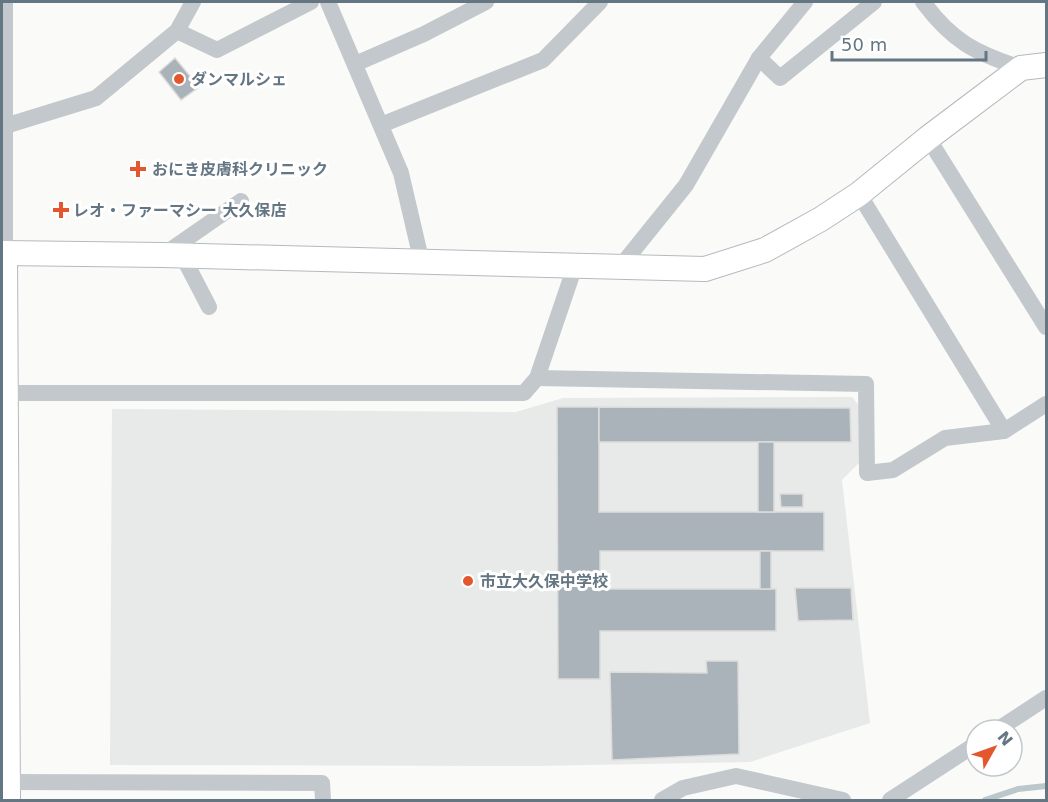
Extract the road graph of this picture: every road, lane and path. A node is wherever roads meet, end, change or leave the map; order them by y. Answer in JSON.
{"nodes":[{"id":1,"x":5,"y":2,"type":"edge"},
{"id":2,"x":193,"y":2,"type":"edge"},
{"id":3,"x":311,"y":2,"type":"edge"},
{"id":4,"x":328,"y":2,"type":"edge"},
{"id":5,"x":486,"y":2,"type":"edge"},
{"id":6,"x":600,"y":2,"type":"edge"},
{"id":7,"x":805,"y":2,"type":"edge"},
{"id":8,"x":874,"y":2,"type":"edge"},
{"id":9,"x":923,"y":2,"type":"edge"},
{"id":10,"x":177,"y":31,"type":"junction"},
{"id":11,"x":3,"y":49,"type":"edge"},
{"id":12,"x":759,"y":58,"type":"junction"},
{"id":13,"x":355,"y":64,"type":"junction"},
{"id":14,"x":1047,"y":65,"type":"edge"},
{"id":15,"x":1021,"y":68,"type":"junction"},
{"id":16,"x":381,"y":125,"type":"junction"},
{"id":17,"x":4,"y":126,"type":"junction"},
{"id":18,"x":928,"y":138,"type":"junction"},
{"id":19,"x":858,"y":194,"type":"junction"},
{"id":20,"x":242,"y":201,"type":"dead end"},
{"id":21,"x":3,"y":253,"type":"edge"},
{"id":22,"x":173,"y":255,"type":"junction"},
{"id":23,"x":422,"y":263,"type":"junction"},
{"id":24,"x":575,"y":266,"type":"junction"},
{"id":25,"x":620,"y":267,"type":"junction"},
{"id":26,"x":209,"y":307,"type":"dead end"},
{"id":27,"x":1047,"y":327,"type":"edge"},
{"id":28,"x":537,"y":378,"type":"junction"},
{"id":29,"x":6,"y":393,"type":"junction"},
{"id":30,"x":1047,"y":404,"type":"edge"},
{"id":31,"x":1004,"y":431,"type":"junction"},
{"id":32,"x":5,"y":540,"type":"edge"},
{"id":33,"x":1047,"y":698,"type":"edge"},
{"id":34,"x":1016,"y":718,"type":"edge"},
{"id":35,"x":964,"y":752,"type":"edge"},
{"id":36,"x":6,"y":788,"type":"edge"},
{"id":37,"x":323,"y":801,"type":"edge"},
{"id":38,"x":662,"y":801,"type":"edge"},
{"id":39,"x":843,"y":801,"type":"edge"},
{"id":40,"x":890,"y":801,"type":"edge"}],
"edges":[{"from":1,"to":11,"type":"street"},
{"from":2,"to":10,"type":"street"},
{"from":3,"to":10,"type":"street"},
{"from":4,"to":13,"type":"street"},
{"from":5,"to":13,"type":"street"},
{"from":6,"to":16,"type":"street"},
{"from":7,"to":12,"type":"street"},
{"from":8,"to":12,"type":"street"},
{"from":9,"to":15,"type":"street"},
{"from":10,"to":17,"type":"street"},
{"from":11,"to":17,"type":"street"},
{"from":12,"to":25,"type":"street"},
{"from":13,"to":16,"type":"street"},
{"from":14,"to":15,"type":"street"},
{"from":15,"to":18,"type":"street"},
{"from":16,"to":23,"type":"street"},
{"from":17,"to":21,"type":"street"},
{"from":18,"to":19,"type":"street"},
{"from":18,"to":27,"type":"street"},
{"from":19,"to":25,"type":"street"},
{"from":19,"to":31,"type":"street"},
{"from":20,"to":22,"type":"street"},
{"from":21,"to":22,"type":"street"},
{"from":21,"to":29,"type":"street"},
{"from":22,"to":23,"type":"street"},
{"from":22,"to":26,"type":"street"},
{"from":23,"to":24,"type":"street"},
{"from":24,"to":25,"type":"street"},
{"from":24,"to":28,"type":"street"},
{"from":28,"to":29,"type":"street"},
{"from":28,"to":31,"type":"street"},
{"from":29,"to":32,"type":"street"},
{"from":30,"to":31,"type":"street"},
{"from":32,"to":36,"type":"street"},
{"from":33,"to":34,"type":"street"},
{"from":35,"to":40,"type":"street"},
{"from":36,"to":37,"type":"street"},
{"from":38,"to":39,"type":"street"}]}
